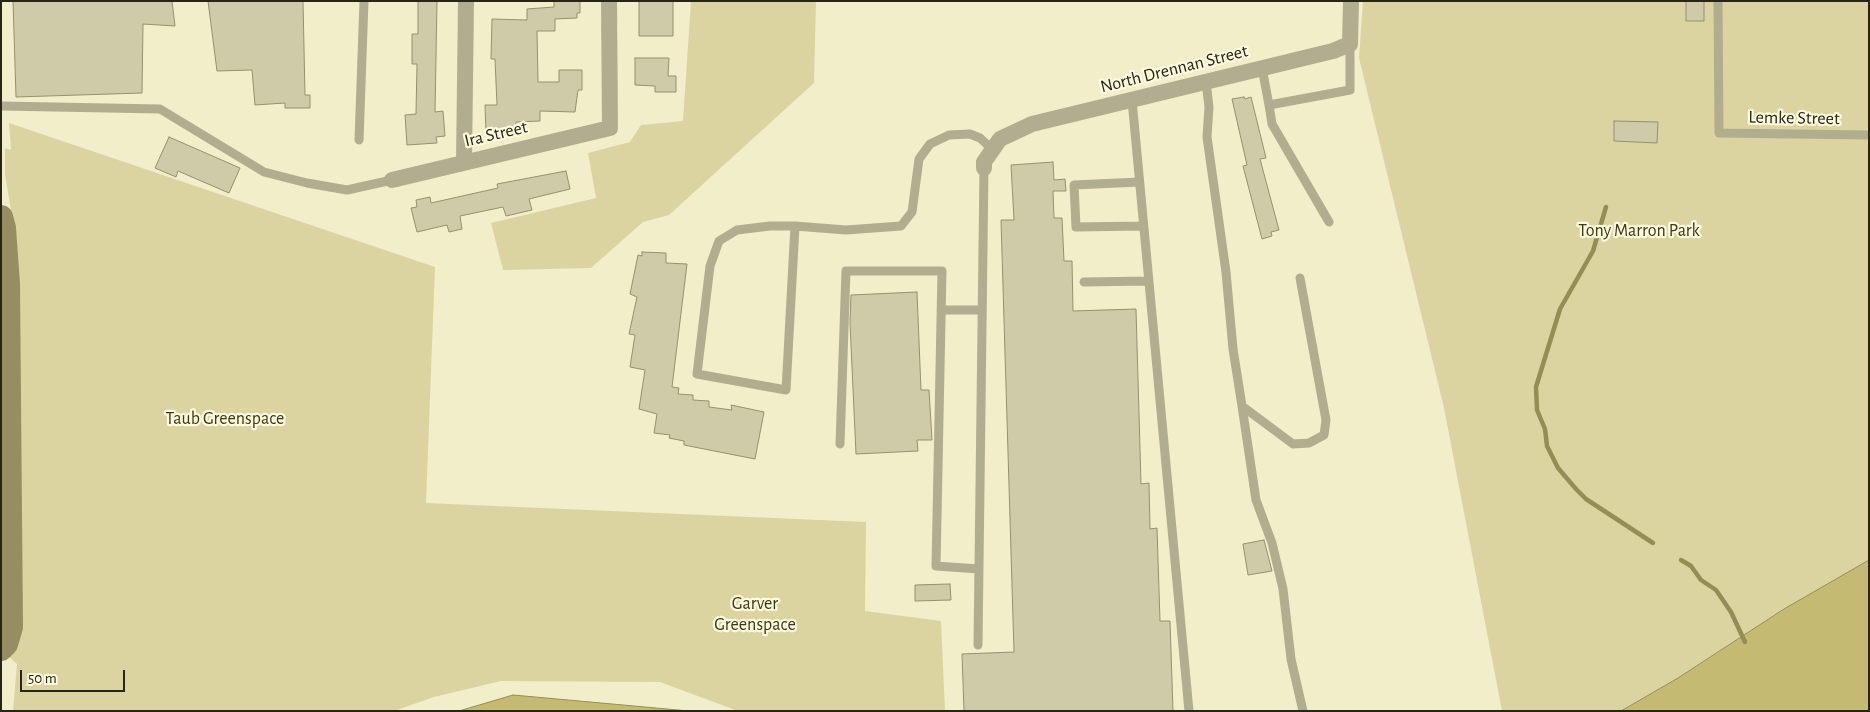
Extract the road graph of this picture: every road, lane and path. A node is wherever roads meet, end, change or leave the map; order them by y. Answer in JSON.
{"nodes":[{"id":1,"x":364,"y":1,"type":"edge"},
{"id":2,"x":466,"y":1,"type":"edge"},
{"id":3,"x":610,"y":1,"type":"edge"},
{"id":4,"x":1351,"y":1,"type":"edge"},
{"id":5,"x":1718,"y":1,"type":"edge"},
{"id":6,"x":1350,"y":44,"type":"junction"},
{"id":7,"x":1262,"y":68,"type":"junction"},
{"id":8,"x":1206,"y":82,"type":"junction"},
{"id":9,"x":1132,"y":100,"type":"junction"},
{"id":10,"x":1269,"y":105,"type":"junction"},
{"id":11,"x":1,"y":106,"type":"edge"},
{"id":12,"x":1869,"y":134,"type":"edge"},
{"id":13,"x":359,"y":140,"type":"dead end"},
{"id":14,"x":992,"y":149,"type":"junction"},
{"id":15,"x":464,"y":162,"type":"junction"},
{"id":16,"x":984,"y":168,"type":"joint"},
{"id":17,"x":392,"y":180,"type":"joint"},
{"id":18,"x":1140,"y":182,"type":"junction"},
{"id":19,"x":1,"y":217,"type":"edge"},
{"id":20,"x":1330,"y":222,"type":"dead end"},
{"id":21,"x":795,"y":226,"type":"junction"},
{"id":22,"x":1143,"y":226,"type":"junction"},
{"id":23,"x":1300,"y":278,"type":"dead end"},
{"id":24,"x":1148,"y":281,"type":"junction"},
{"id":25,"x":1084,"y":282,"type":"dead end"},
{"id":26,"x":941,"y":310,"type":"junction"},
{"id":27,"x":982,"y":310,"type":"junction"},
{"id":28,"x":1242,"y":406,"type":"junction"},
{"id":29,"x":840,"y":444,"type":"dead end"},
{"id":30,"x":979,"y":569,"type":"junction"},
{"id":31,"x":978,"y":645,"type":"dead end"},
{"id":32,"x":1,"y":649,"type":"edge"},
{"id":33,"x":1189,"y":711,"type":"edge"},
{"id":34,"x":1303,"y":711,"type":"edge"}],
"edges":[{"from":1,"to":13,"type":"lane"},
{"from":2,"to":15,"type":"street"},
{"from":3,"to":15,"type":"street","name":"Ira Street"},
{"from":4,"to":6,"type":"street"},
{"from":5,"to":12,"type":"lane","name":"Lemke Street"},
{"from":6,"to":7,"type":"street","name":"North Drennan Street"},
{"from":6,"to":10,"type":"lane"},
{"from":7,"to":8,"type":"street","name":"North Drennan Street"},
{"from":7,"to":10,"type":"lane"},
{"from":8,"to":9,"type":"street","name":"North Drennan Street"},
{"from":8,"to":28,"type":"lane"},
{"from":9,"to":14,"type":"street","name":"North Drennan Street"},
{"from":9,"to":18,"type":"lane"},
{"from":10,"to":20,"type":"lane"},
{"from":11,"to":17,"type":"lane"},
{"from":14,"to":16,"type":"street","name":"North Drennan Street"},
{"from":14,"to":21,"type":"lane"},
{"from":15,"to":17,"type":"street","name":"Ira Street"},
{"from":16,"to":27,"type":"lane"},
{"from":18,"to":22,"type":"lane"},
{"from":18,"to":22,"type":"lane"},
{"from":19,"to":32,"type":"main road"},
{"from":21,"to":21,"type":"lane"},
{"from":22,"to":24,"type":"lane"},
{"from":23,"to":28,"type":"lane"},
{"from":24,"to":25,"type":"lane"},
{"from":24,"to":33,"type":"lane"},
{"from":26,"to":27,"type":"lane"},
{"from":26,"to":29,"type":"lane"},
{"from":26,"to":30,"type":"lane"},
{"from":27,"to":30,"type":"lane"},
{"from":28,"to":34,"type":"lane"},
{"from":30,"to":31,"type":"lane"}]}
